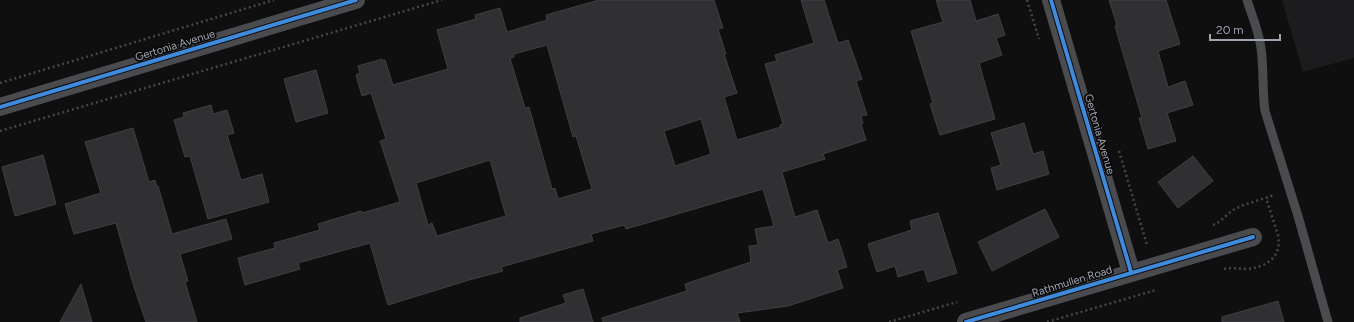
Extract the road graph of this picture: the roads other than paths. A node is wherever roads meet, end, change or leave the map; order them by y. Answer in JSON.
{"nodes":[{"id":1,"x":356,"y":0,"type":"edge"},
{"id":2,"x":1051,"y":0,"type":"edge"},
{"id":3,"x":1247,"y":0,"type":"edge"},
{"id":4,"x":0,"y":107,"type":"edge"},
{"id":5,"x":1253,"y":237,"type":"dead end"},
{"id":6,"x":1131,"y":272,"type":"junction"},
{"id":7,"x":966,"y":322,"type":"edge"},
{"id":8,"x":1328,"y":322,"type":"edge"}],
"edges":[{"from":1,"to":4,"type":"street","name":"Gertonia Avenue"},
{"from":2,"to":6,"type":"street","name":"Gertonia Avenue"},
{"from":3,"to":8,"type":"lane"},
{"from":5,"to":6,"type":"street","name":"Rathmullen Road"},
{"from":6,"to":7,"type":"street","name":"Rathmullen Road"}]}
